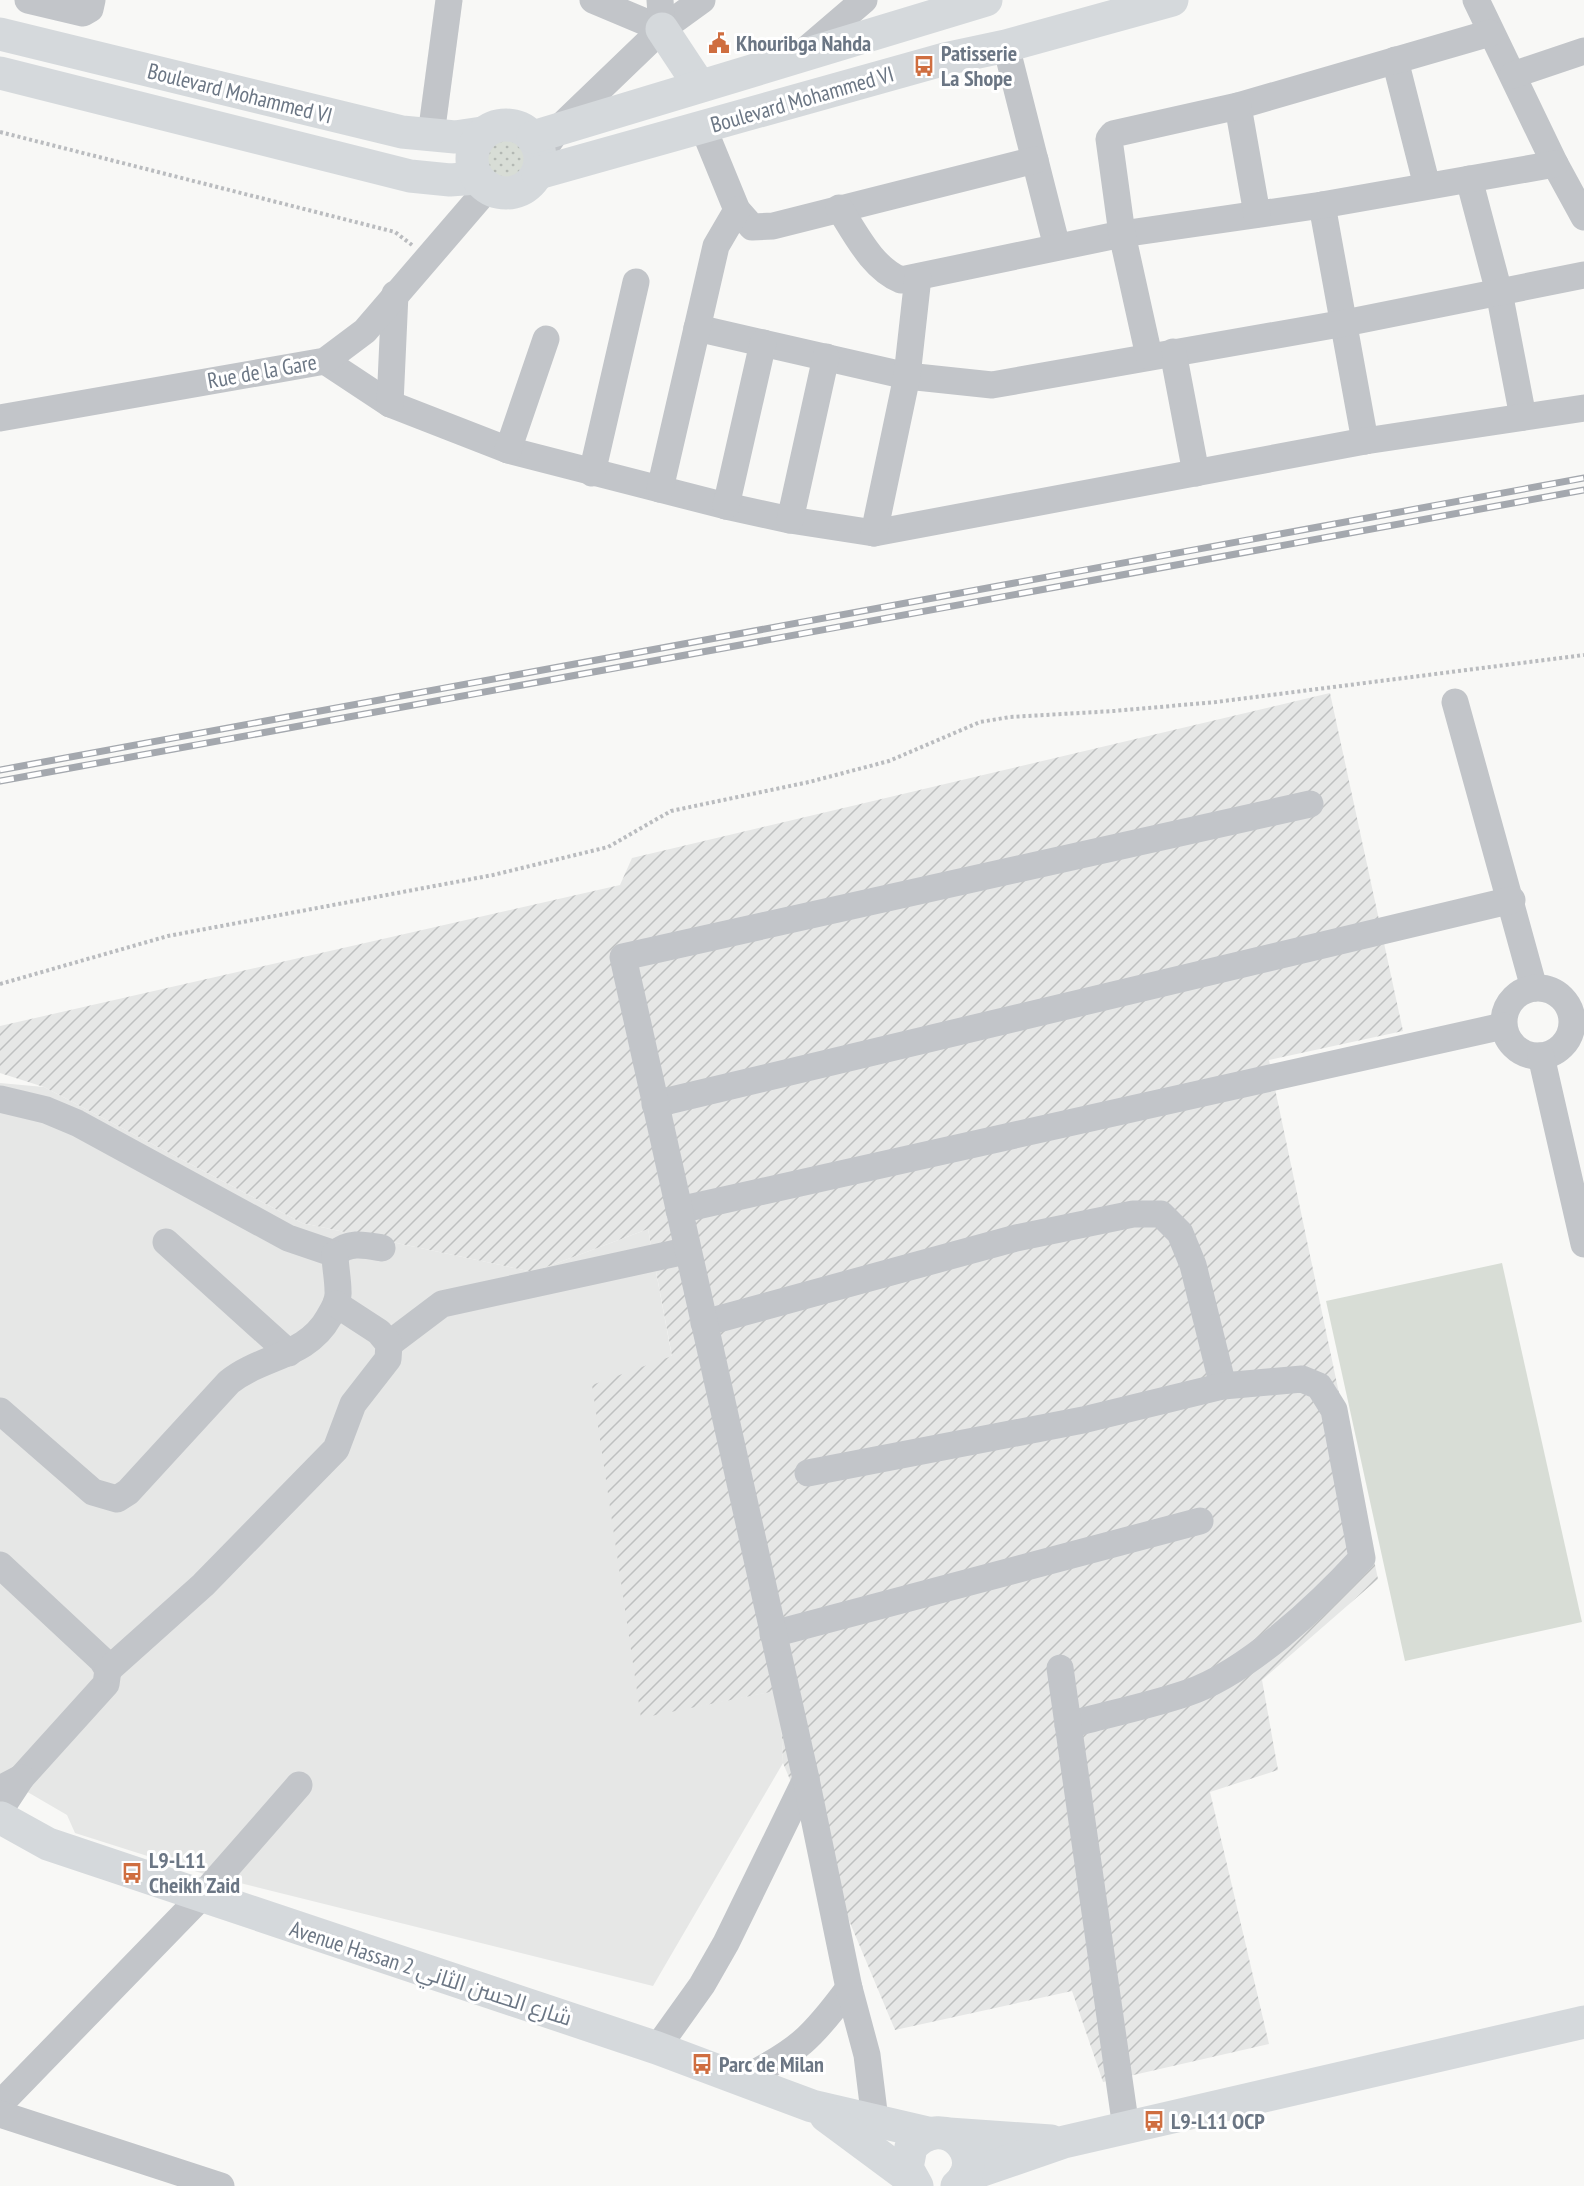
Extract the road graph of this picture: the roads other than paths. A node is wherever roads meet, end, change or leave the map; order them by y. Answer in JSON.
{"nodes":[{"id":1,"x":28,"y":0,"type":"edge"},
{"id":2,"x":92,"y":0,"type":"edge"},
{"id":3,"x":449,"y":0,"type":"edge"},
{"id":4,"x":592,"y":0,"type":"edge"},
{"id":5,"x":702,"y":0,"type":"edge"},
{"id":6,"x":864,"y":0,"type":"edge"},
{"id":7,"x":986,"y":0,"type":"edge"},
{"id":8,"x":1172,"y":0,"type":"edge"},
{"id":9,"x":1476,"y":0,"type":"edge"},
{"id":10,"x":661,"y":14,"type":"edge"},
{"id":11,"x":1490,"y":33,"type":"junction"},
{"id":12,"x":0,"y":34,"type":"edge"},
{"id":13,"x":1006,"y":46,"type":"junction"},
{"id":14,"x":1584,"y":51,"type":"edge"},
{"id":15,"x":798,"y":56,"type":"junction"},
{"id":16,"x":1395,"y":60,"type":"junction"},
{"id":17,"x":0,"y":73,"type":"edge"},
{"id":18,"x":1513,"y":75,"type":"junction"},
{"id":19,"x":699,"y":85,"type":"junction"},
{"id":20,"x":1238,"y":106,"type":"junction"},
{"id":21,"x":703,"y":127,"type":"junction"},
{"id":22,"x":482,"y":133,"type":"junction"},
{"id":23,"x":431,"y":135,"type":"junction"},
{"id":24,"x":543,"y":148,"type":"junction"},
{"id":25,"x":1035,"y":160,"type":"junction"},
{"id":26,"x":1555,"y":164,"type":"junction"},
{"id":27,"x":1469,"y":179,"type":"junction"},
{"id":28,"x":483,"y":183,"type":"junction"},
{"id":29,"x":1427,"y":186,"type":"junction"},
{"id":30,"x":1322,"y":205,"type":"junction"},
{"id":31,"x":839,"y":208,"type":"junction"},
{"id":32,"x":736,"y":210,"type":"junction"},
{"id":33,"x":1257,"y":214,"type":"junction"},
{"id":34,"x":1584,"y":217,"type":"edge"},
{"id":35,"x":1122,"y":234,"type":"junction"},
{"id":36,"x":1058,"y":247,"type":"junction"},
{"id":37,"x":1584,"y":274,"type":"edge"},
{"id":38,"x":918,"y":277,"type":"junction"},
{"id":39,"x":636,"y":282,"type":"dead end"},
{"id":40,"x":1499,"y":292,"type":"junction"},
{"id":41,"x":394,"y":294,"type":"junction"},
{"id":42,"x":1345,"y":323,"type":"junction"},
{"id":43,"x":697,"y":328,"type":"junction"},
{"id":44,"x":546,"y":339,"type":"dead end"},
{"id":45,"x":763,"y":343,"type":"junction"},
{"id":46,"x":1161,"y":354,"type":"junction"},
{"id":47,"x":826,"y":357,"type":"junction"},
{"id":48,"x":326,"y":361,"type":"junction"},
{"id":49,"x":907,"y":376,"type":"junction"},
{"id":50,"x":390,"y":404,"type":"junction"},
{"id":51,"x":1584,"y":408,"type":"edge"},
{"id":52,"x":1523,"y":417,"type":"junction"},
{"id":53,"x":0,"y":418,"type":"edge"},
{"id":54,"x":1365,"y":441,"type":"junction"},
{"id":55,"x":508,"y":450,"type":"junction"},
{"id":56,"x":592,"y":473,"type":"junction"},
{"id":57,"x":1196,"y":473,"type":"junction"},
{"id":58,"x":660,"y":489,"type":"junction"},
{"id":59,"x":726,"y":506,"type":"junction"},
{"id":60,"x":790,"y":520,"type":"junction"},
{"id":61,"x":874,"y":533,"type":"junction"},
{"id":62,"x":1455,"y":702,"type":"dead end"},
{"id":63,"x":1310,"y":804,"type":"dead end"},
{"id":64,"x":1512,"y":900,"type":"junction"},
{"id":65,"x":1534,"y":988,"type":"junction"},
{"id":66,"x":1574,"y":997,"type":"edge"},
{"id":67,"x":1503,"y":1026,"type":"junction"},
{"id":68,"x":1578,"y":1028,"type":"edge"},
{"id":69,"x":1541,"y":1056,"type":"junction"},
{"id":70,"x":0,"y":1099,"type":"edge"},
{"id":71,"x":655,"y":1104,"type":"junction"},
{"id":72,"x":679,"y":1210,"type":"junction"},
{"id":73,"x":166,"y":1242,"type":"dead end"},
{"id":74,"x":1584,"y":1244,"type":"edge"},
{"id":75,"x":382,"y":1248,"type":"dead end"},
{"id":76,"x":681,"y":1252,"type":"dead end"},
{"id":77,"x":334,"y":1254,"type":"junction"},
{"id":78,"x":336,"y":1304,"type":"junction"},
{"id":79,"x":704,"y":1323,"type":"junction"},
{"id":80,"x":389,"y":1344,"type":"junction"},
{"id":81,"x":289,"y":1353,"type":"junction"},
{"id":82,"x":1223,"y":1386,"type":"junction"},
{"id":83,"x":0,"y":1411,"type":"edge"},
{"id":84,"x":808,"y":1473,"type":"dead end"},
{"id":85,"x":1200,"y":1521,"type":"dead end"},
{"id":86,"x":0,"y":1565,"type":"edge"},
{"id":87,"x":773,"y":1634,"type":"junction"},
{"id":88,"x":1060,"y":1668,"type":"dead end"},
{"id":89,"x":108,"y":1670,"type":"junction"},
{"id":90,"x":1068,"y":1725,"type":"junction"},
{"id":91,"x":806,"y":1779,"type":"junction"},
{"id":92,"x":300,"y":1785,"type":"dead end"},
{"id":93,"x":3,"y":1812,"type":"edge"},
{"id":94,"x":201,"y":1897,"type":"junction"},
{"id":95,"x":849,"y":1988,"type":"junction"},
{"id":96,"x":1583,"y":2023,"type":"edge"},
{"id":97,"x":657,"y":2048,"type":"junction"},
{"id":98,"x":743,"y":2079,"type":"junction"},
{"id":99,"x":0,"y":2104,"type":"edge"},
{"id":100,"x":812,"y":2106,"type":"junction"},
{"id":101,"x":0,"y":2114,"type":"edge"},
{"id":102,"x":875,"y":2121,"type":"junction"},
{"id":103,"x":1126,"y":2128,"type":"junction"},
{"id":104,"x":938,"y":2134,"type":"junction"},
{"id":105,"x":1064,"y":2142,"type":"junction"},
{"id":106,"x":914,"y":2182,"type":"edge"},
{"id":107,"x":960,"y":2183,"type":"edge"},
{"id":108,"x":221,"y":2186,"type":"edge"}],
"edges":[{"from":1,"to":2,"type":"street"},
{"from":3,"to":23,"type":"street"},
{"from":4,"to":10,"type":"street"},
{"from":5,"to":10,"type":"street"},
{"from":6,"to":15,"type":"street"},
{"from":7,"to":15,"type":"main road","name":"Boulevard Mohammed VI"},
{"from":8,"to":13,"type":"main road","name":"Boulevard Mohammed VI"},
{"from":9,"to":11,"type":"street"},
{"from":10,"to":19,"type":"main road"},
{"from":10,"to":24,"type":"street"},
{"from":11,"to":16,"type":"street"},
{"from":11,"to":18,"type":"street"},
{"from":12,"to":23,"type":"main road","name":"Boulevard Mohammed VI"},
{"from":13,"to":21,"type":"main road","name":"Boulevard Mohammed VI"},
{"from":13,"to":25,"type":"street"},
{"from":14,"to":18,"type":"street"},
{"from":15,"to":19,"type":"main road","name":"Boulevard Mohammed VI"},
{"from":16,"to":20,"type":"street"},
{"from":16,"to":29,"type":"street"},
{"from":17,"to":28,"type":"main road","name":"Boulevard Mohammed VI"},
{"from":18,"to":26,"type":"street"},
{"from":19,"to":24,"type":"main road","name":"Boulevard Mohammed VI"},
{"from":20,"to":33,"type":"street"},
{"from":20,"to":35,"type":"street"},
{"from":21,"to":24,"type":"main road","name":"Boulevard Mohammed VI"},
{"from":21,"to":32,"type":"street"},
{"from":22,"to":23,"type":"main road","name":"Boulevard Mohammed VI"},
{"from":22,"to":24,"type":"main road"},
{"from":22,"to":28,"type":"main road"},
{"from":24,"to":28,"type":"main road"},
{"from":25,"to":31,"type":"street"},
{"from":25,"to":36,"type":"street"},
{"from":26,"to":27,"type":"street"},
{"from":26,"to":34,"type":"street"},
{"from":27,"to":29,"type":"street"},
{"from":27,"to":40,"type":"street"},
{"from":28,"to":41,"type":"street","name":"Rue de la Gare"},
{"from":29,"to":30,"type":"street"},
{"from":30,"to":33,"type":"street"},
{"from":30,"to":42,"type":"street"},
{"from":31,"to":32,"type":"street"},
{"from":31,"to":38,"type":"street"},
{"from":32,"to":43,"type":"street"},
{"from":33,"to":35,"type":"street"},
{"from":35,"to":36,"type":"street"},
{"from":35,"to":46,"type":"street"},
{"from":36,"to":38,"type":"street"},
{"from":37,"to":40,"type":"street"},
{"from":38,"to":49,"type":"street"},
{"from":39,"to":56,"type":"street"},
{"from":40,"to":42,"type":"street"},
{"from":40,"to":52,"type":"street"},
{"from":41,"to":48,"type":"street","name":"Rue de la Gare"},
{"from":41,"to":50,"type":"street"},
{"from":42,"to":46,"type":"street"},
{"from":42,"to":54,"type":"street"},
{"from":43,"to":45,"type":"street"},
{"from":43,"to":58,"type":"street"},
{"from":44,"to":55,"type":"street"},
{"from":45,"to":47,"type":"street"},
{"from":45,"to":59,"type":"street"},
{"from":46,"to":49,"type":"street"},
{"from":46,"to":57,"type":"street"},
{"from":47,"to":49,"type":"street"},
{"from":47,"to":60,"type":"street"},
{"from":48,"to":50,"type":"street"},
{"from":48,"to":53,"type":"street","name":"Rue de la Gare"},
{"from":49,"to":61,"type":"street"},
{"from":50,"to":55,"type":"street"},
{"from":51,"to":52,"type":"street"},
{"from":52,"to":54,"type":"street"},
{"from":54,"to":57,"type":"street"},
{"from":55,"to":56,"type":"street"},
{"from":56,"to":58,"type":"street"},
{"from":57,"to":61,"type":"street"},
{"from":58,"to":59,"type":"street"},
{"from":59,"to":60,"type":"street"},
{"from":60,"to":61,"type":"street"},
{"from":62,"to":64,"type":"street"},
{"from":63,"to":71,"type":"street"},
{"from":64,"to":65,"type":"street"},
{"from":64,"to":71,"type":"street"},
{"from":65,"to":66,"type":"street"},
{"from":65,"to":67,"type":"street"},
{"from":66,"to":68,"type":"street"},
{"from":67,"to":69,"type":"street"},
{"from":67,"to":72,"type":"street"},
{"from":68,"to":69,"type":"street"},
{"from":69,"to":74,"type":"street"},
{"from":70,"to":77,"type":"street"},
{"from":71,"to":72,"type":"street"},
{"from":72,"to":79,"type":"street"},
{"from":73,"to":81,"type":"street"},
{"from":75,"to":77,"type":"street"},
{"from":76,"to":80,"type":"street"},
{"from":77,"to":78,"type":"street"},
{"from":78,"to":80,"type":"street"},
{"from":78,"to":81,"type":"street"},
{"from":79,"to":82,"type":"street"},
{"from":79,"to":87,"type":"street"},
{"from":80,"to":89,"type":"street"},
{"from":81,"to":83,"type":"street"},
{"from":82,"to":84,"type":"street"},
{"from":82,"to":90,"type":"street"},
{"from":85,"to":87,"type":"street"},
{"from":86,"to":89,"type":"street"},
{"from":87,"to":91,"type":"street"},
{"from":88,"to":90,"type":"street"},
{"from":89,"to":93,"type":"street"},
{"from":90,"to":103,"type":"street"},
{"from":91,"to":95,"type":"street"},
{"from":91,"to":97,"type":"street"},
{"from":92,"to":94,"type":"street"},
{"from":93,"to":94,"type":"main road","name":"Avenue Hassan 2 شارع الحسن الثاني"},
{"from":94,"to":97,"type":"main road","name":"Avenue Hassan 2 شارع الحسن الثاني"},
{"from":94,"to":99,"type":"street"},
{"from":95,"to":98,"type":"street"},
{"from":95,"to":102,"type":"street"},
{"from":96,"to":103,"type":"main road","name":"Avenue Hassan 2 شارع الحسن الثاني"},
{"from":97,"to":98,"type":"main road","name":"Avenue Hassan 2 شارع الحسن الثاني"},
{"from":98,"to":100,"type":"main road","name":"Avenue Hassan 2 شارع الحسن الثاني"},
{"from":100,"to":102,"type":"main road","name":"Avenue Hassan 2 شارع الحسن الثاني"},
{"from":100,"to":106,"type":"main road","name":"Avenue Hassan 2 شارع الحسن الثاني"},
{"from":101,"to":108,"type":"street"},
{"from":102,"to":104,"type":"main road","name":"Avenue Hassan 2 شارع الحسن الثاني"},
{"from":103,"to":105,"type":"main road","name":"Avenue Hassan 2 شارع الحسن الثاني"},
{"from":104,"to":105,"type":"main road","name":"Avenue Hassan 2 شارع الحسن الثاني"},
{"from":104,"to":106,"type":"main road"},
{"from":104,"to":107,"type":"main road"},
{"from":105,"to":107,"type":"main road","name":"Avenue Hassan 2 شارع الحسن الثاني"}]}
